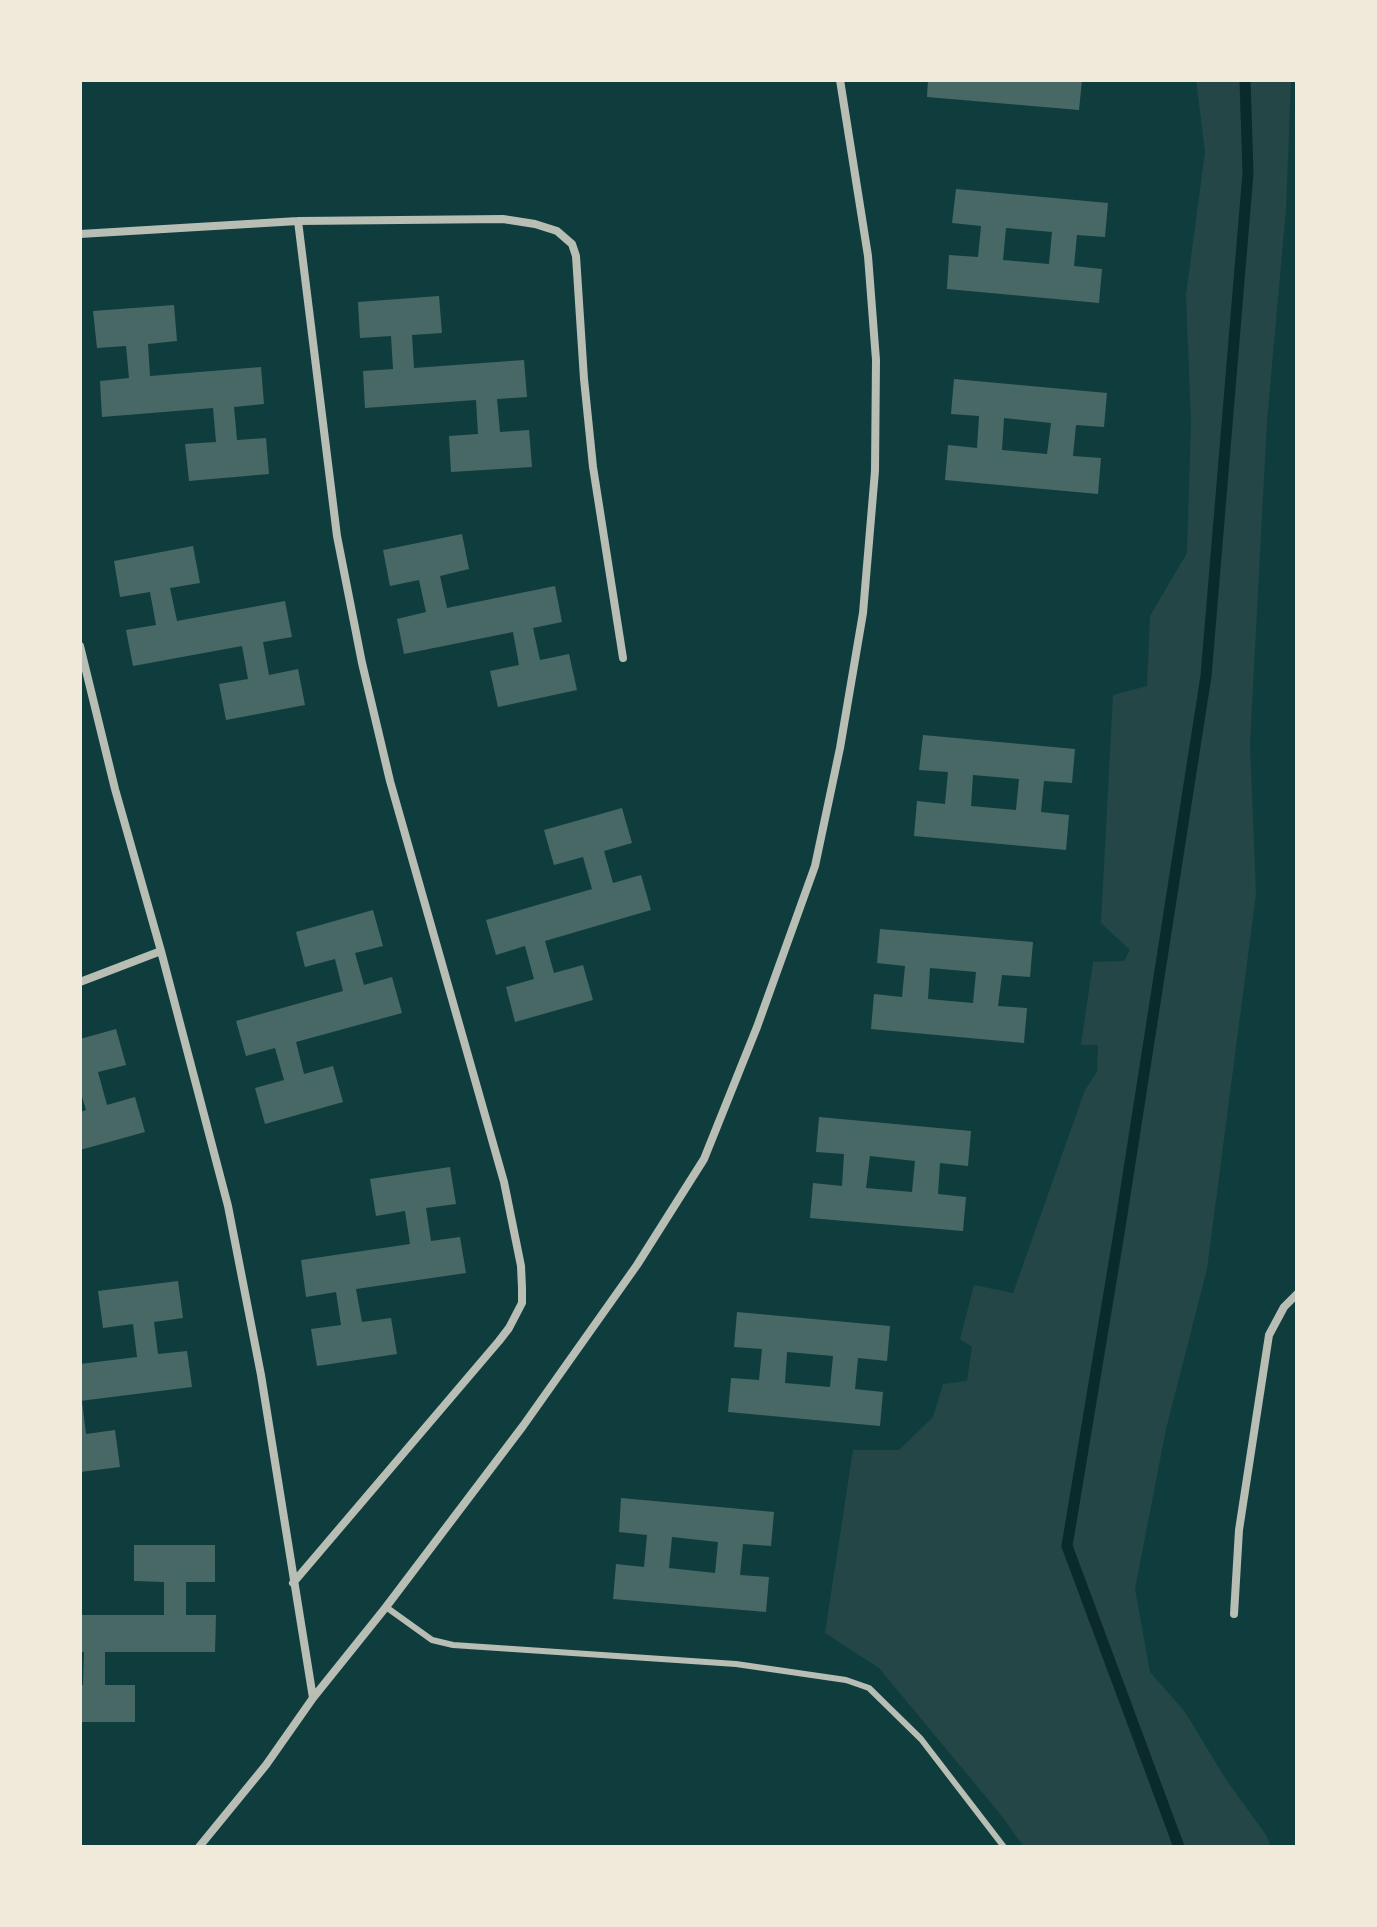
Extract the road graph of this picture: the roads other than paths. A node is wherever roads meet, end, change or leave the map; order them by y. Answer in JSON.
{"nodes":[{"id":1,"x":840,"y":80,"type":"edge"},
{"id":2,"x":298,"y":221,"type":"junction"},
{"id":3,"x":80,"y":234,"type":"edge"},
{"id":4,"x":80,"y":646,"type":"edge"},
{"id":5,"x":623,"y":658,"type":"dead end"},
{"id":6,"x":161,"y":951,"type":"junction"},
{"id":7,"x":80,"y":982,"type":"edge"},
{"id":8,"x":1297,"y":1294,"type":"edge"},
{"id":9,"x":293,"y":1583,"type":"junction"},
{"id":10,"x":386,"y":1607,"type":"junction"},
{"id":11,"x":1234,"y":1614,"type":"dead end"},
{"id":12,"x":313,"y":1698,"type":"junction"},
{"id":13,"x":199,"y":1847,"type":"edge"},
{"id":14,"x":1004,"y":1847,"type":"edge"}],
"edges":[{"from":1,"to":10,"type":"street"},
{"from":2,"to":3,"type":"street"},
{"from":2,"to":5,"type":"street"},
{"from":2,"to":9,"type":"street"},
{"from":4,"to":6,"type":"street"},
{"from":6,"to":7,"type":"street"},
{"from":6,"to":9,"type":"street"},
{"from":8,"to":11,"type":"street"},
{"from":9,"to":12,"type":"street"},
{"from":10,"to":12,"type":"street"},
{"from":10,"to":14,"type":"lane"},
{"from":12,"to":13,"type":"street"}]}
